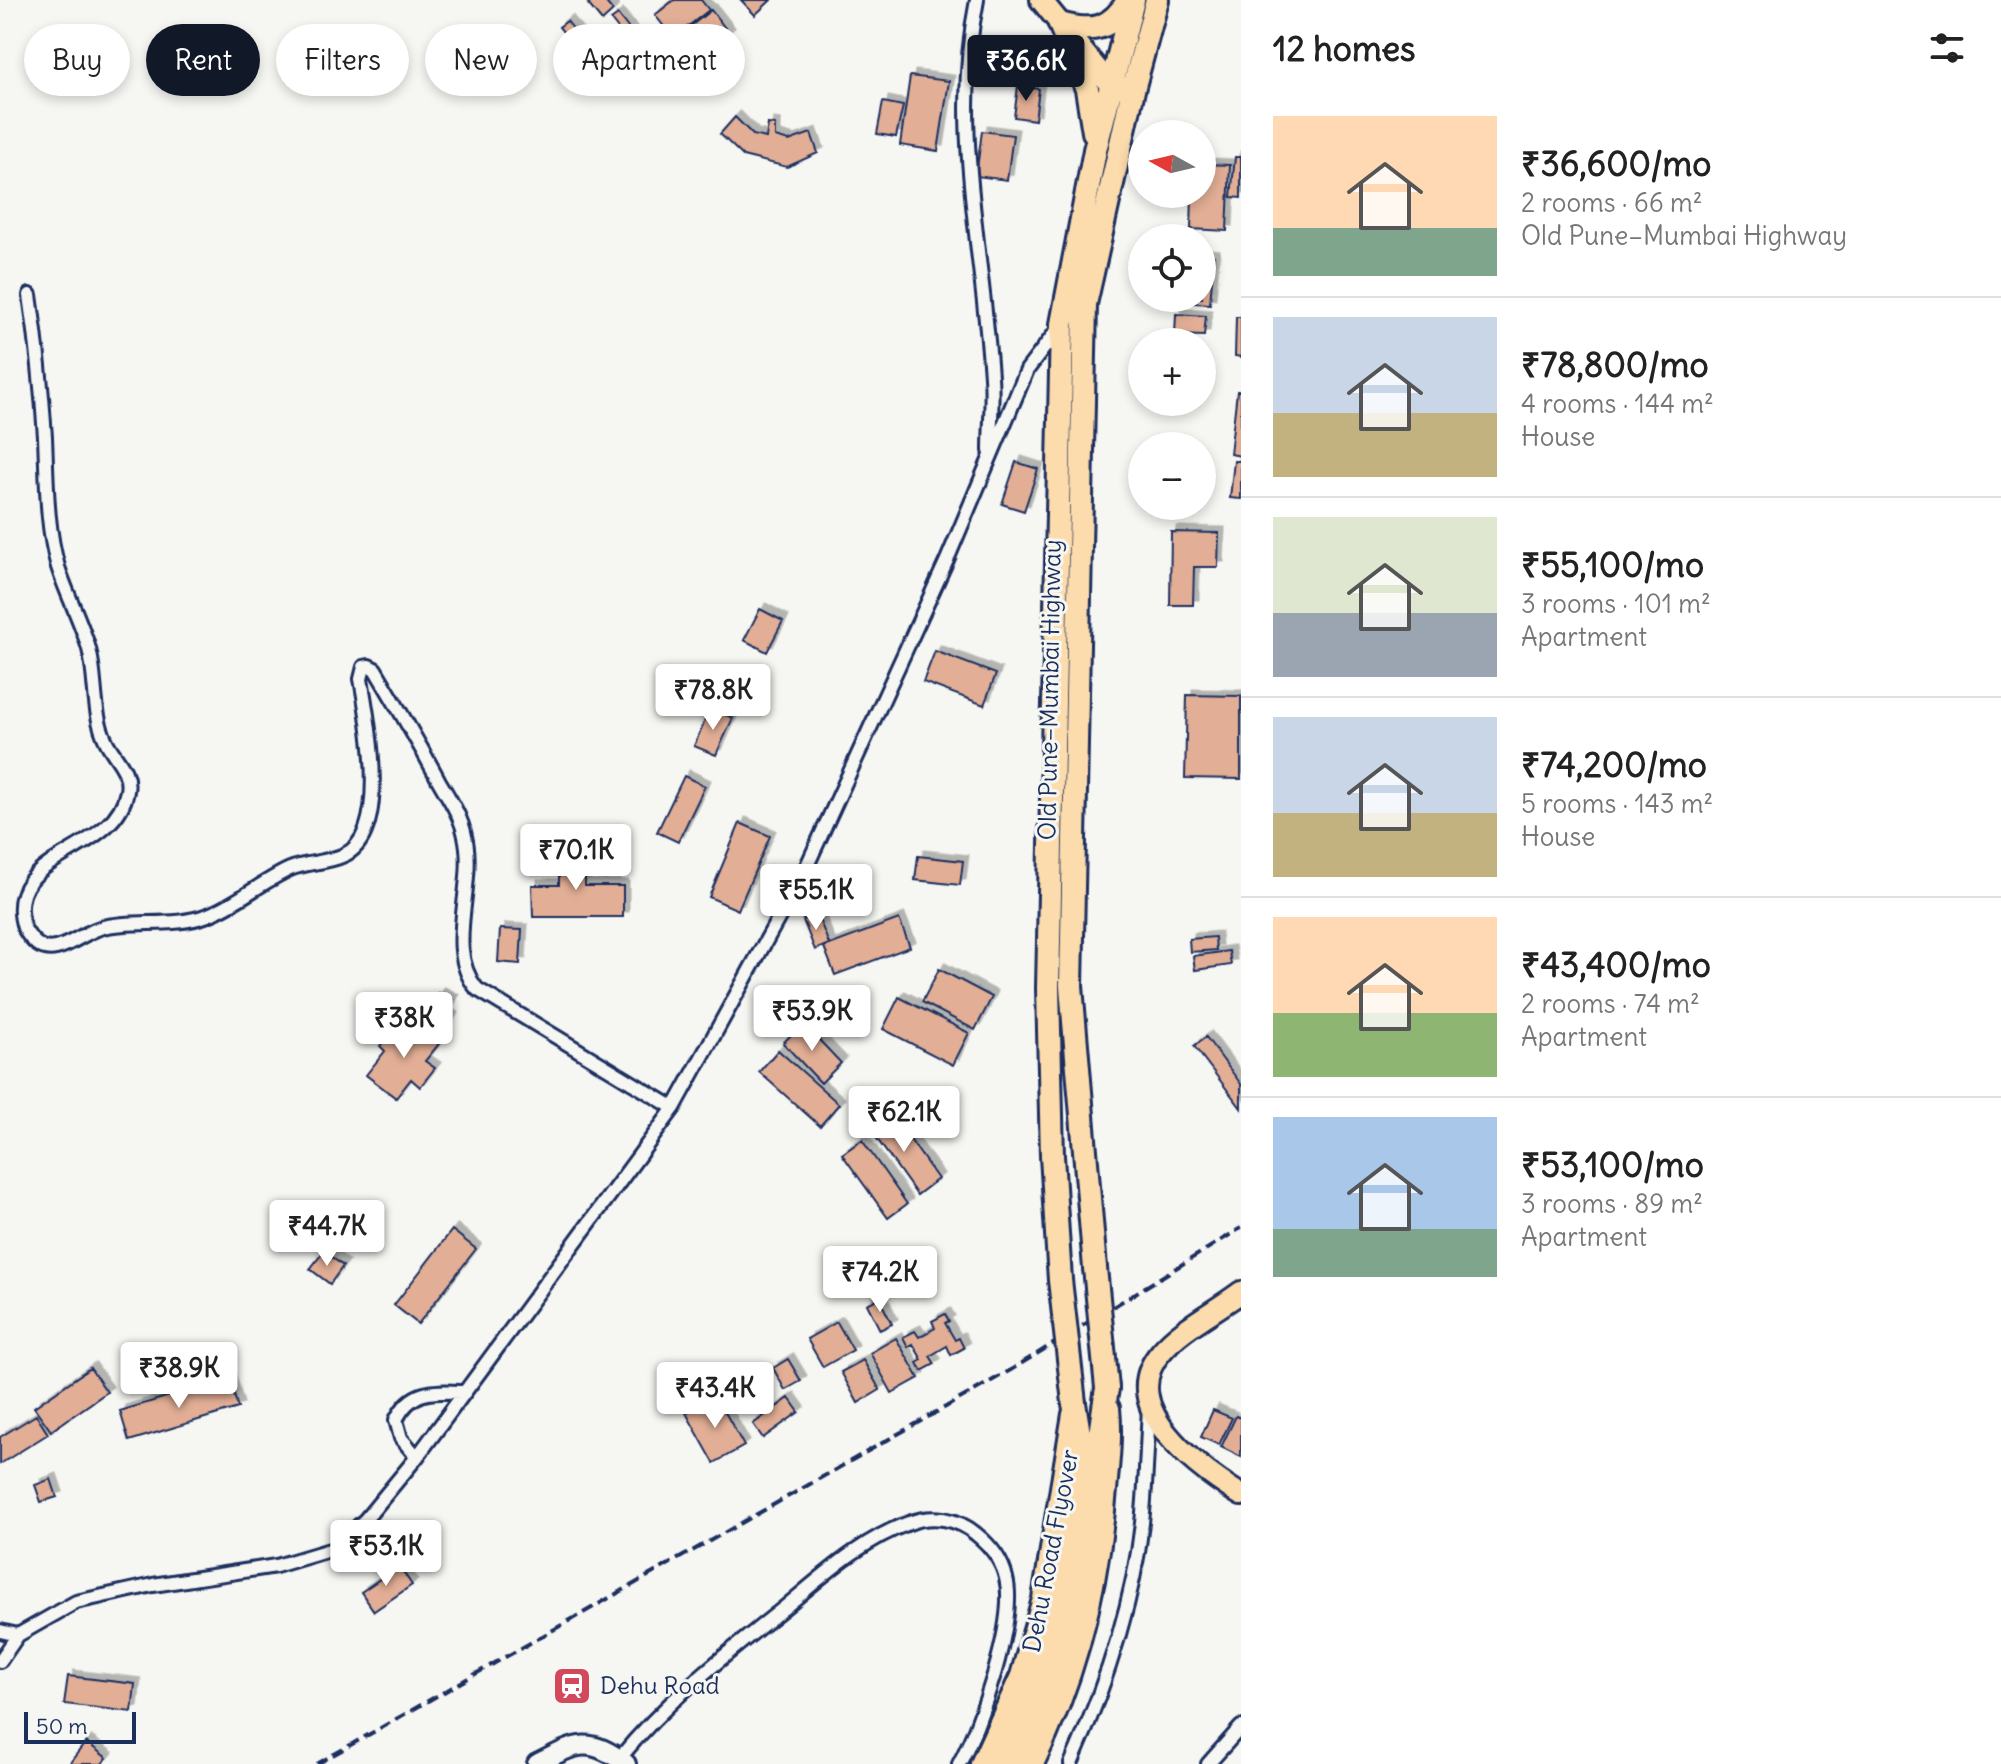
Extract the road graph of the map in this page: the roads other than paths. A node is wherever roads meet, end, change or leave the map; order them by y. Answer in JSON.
{"nodes":[{"id":1,"x":977,"y":0,"type":"edge"},
{"id":2,"x":1041,"y":0,"type":"edge"},
{"id":3,"x":1131,"y":0,"type":"edge"},
{"id":4,"x":1157,"y":0,"type":"edge"},
{"id":5,"x":1060,"y":24,"type":"junction"},
{"id":6,"x":1122,"y":88,"type":"junction"},
{"id":7,"x":1095,"y":150,"type":"junction"},
{"id":8,"x":30,"y":295,"type":"dead end"},
{"id":9,"x":1085,"y":304,"type":"junction"},
{"id":10,"x":1062,"y":324,"type":"junction"},
{"id":11,"x":990,"y":458,"type":"junction"},
{"id":12,"x":674,"y":1108,"type":"junction"},
{"id":13,"x":1060,"y":1280,"type":"joint"},
{"id":14,"x":1241,"y":1292,"type":"edge"},
{"id":15,"x":1107,"y":1388,"type":"junction"},
{"id":16,"x":464,"y":1392,"type":"junction"},
{"id":17,"x":1074,"y":1403,"type":"junction"},
{"id":18,"x":1149,"y":1404,"type":"junction"},
{"id":19,"x":1089,"y":1446,"type":"junction"},
{"id":20,"x":417,"y":1457,"type":"junction"},
{"id":21,"x":1241,"y":1495,"type":"edge"},
{"id":22,"x":0,"y":1631,"type":"edge"},
{"id":23,"x":18,"y":1635,"type":"junction"},
{"id":24,"x":0,"y":1661,"type":"edge"},
{"id":25,"x":1241,"y":1727,"type":"edge"},
{"id":26,"x":623,"y":1761,"type":"edge"},
{"id":27,"x":537,"y":1764,"type":"edge"},
{"id":28,"x":959,"y":1764,"type":"edge"},
{"id":29,"x":981,"y":1764,"type":"edge"},
{"id":30,"x":997,"y":1764,"type":"edge"},
{"id":31,"x":1016,"y":1764,"type":"edge"},
{"id":32,"x":1033,"y":1764,"type":"edge"},
{"id":33,"x":1071,"y":1764,"type":"edge"},
{"id":34,"x":1208,"y":1764,"type":"edge"}],
"edges":[{"from":1,"to":11,"type":"street"},
{"from":2,"to":5,"type":"main road"},
{"from":3,"to":5,"type":"highway"},
{"from":3,"to":6,"type":"highway","name":"Old Pune–Mumbai Highway"},
{"from":4,"to":6,"type":"highway","name":"Old Pune–Mumbai Highway"},
{"from":5,"to":6,"type":"main road"},
{"from":5,"to":7,"type":"highway"},
{"from":6,"to":7,"type":"highway","name":"Old Pune–Mumbai Highway"},
{"from":6,"to":9,"type":"highway","name":"Old Pune–Mumbai Highway"},
{"from":7,"to":10,"type":"highway","name":"Old Pune–Mumbai Highway"},
{"from":8,"to":12,"type":"street"},
{"from":9,"to":10,"type":"street"},
{"from":9,"to":15,"type":"highway","name":"Old Pune–Mumbai Highway","bridge":true},
{"from":10,"to":11,"type":"street"},
{"from":10,"to":13,"type":"highway","name":"Old Pune–Mumbai Highway"},
{"from":11,"to":12,"type":"street"},
{"from":12,"to":16,"type":"street"},
{"from":13,"to":17,"type":"highway","name":"Dehu Road Flyover","bridge":true},
{"from":14,"to":18,"type":"main road"},
{"from":15,"to":19,"type":"highway","name":"Dehu Road Flyover"},
{"from":15,"to":32,"type":"main road"},
{"from":16,"to":20,"type":"street"},
{"from":16,"to":20,"type":"street"},
{"from":17,"to":19,"type":"highway","name":"Dehu Road Flyover"},
{"from":17,"to":29,"type":"main road"},
{"from":18,"to":21,"type":"main road"},
{"from":18,"to":33,"type":"street"},
{"from":19,"to":30,"type":"highway","name":"Dehu Road Flyover"},
{"from":19,"to":31,"type":"highway","name":"Dehu Road Flyover"},
{"from":20,"to":23,"type":"street"},
{"from":22,"to":23,"type":"street"},
{"from":23,"to":24,"type":"street"},
{"from":25,"to":34,"type":"street"},
{"from":26,"to":27,"type":"street"},
{"from":26,"to":28,"type":"street"}]}
